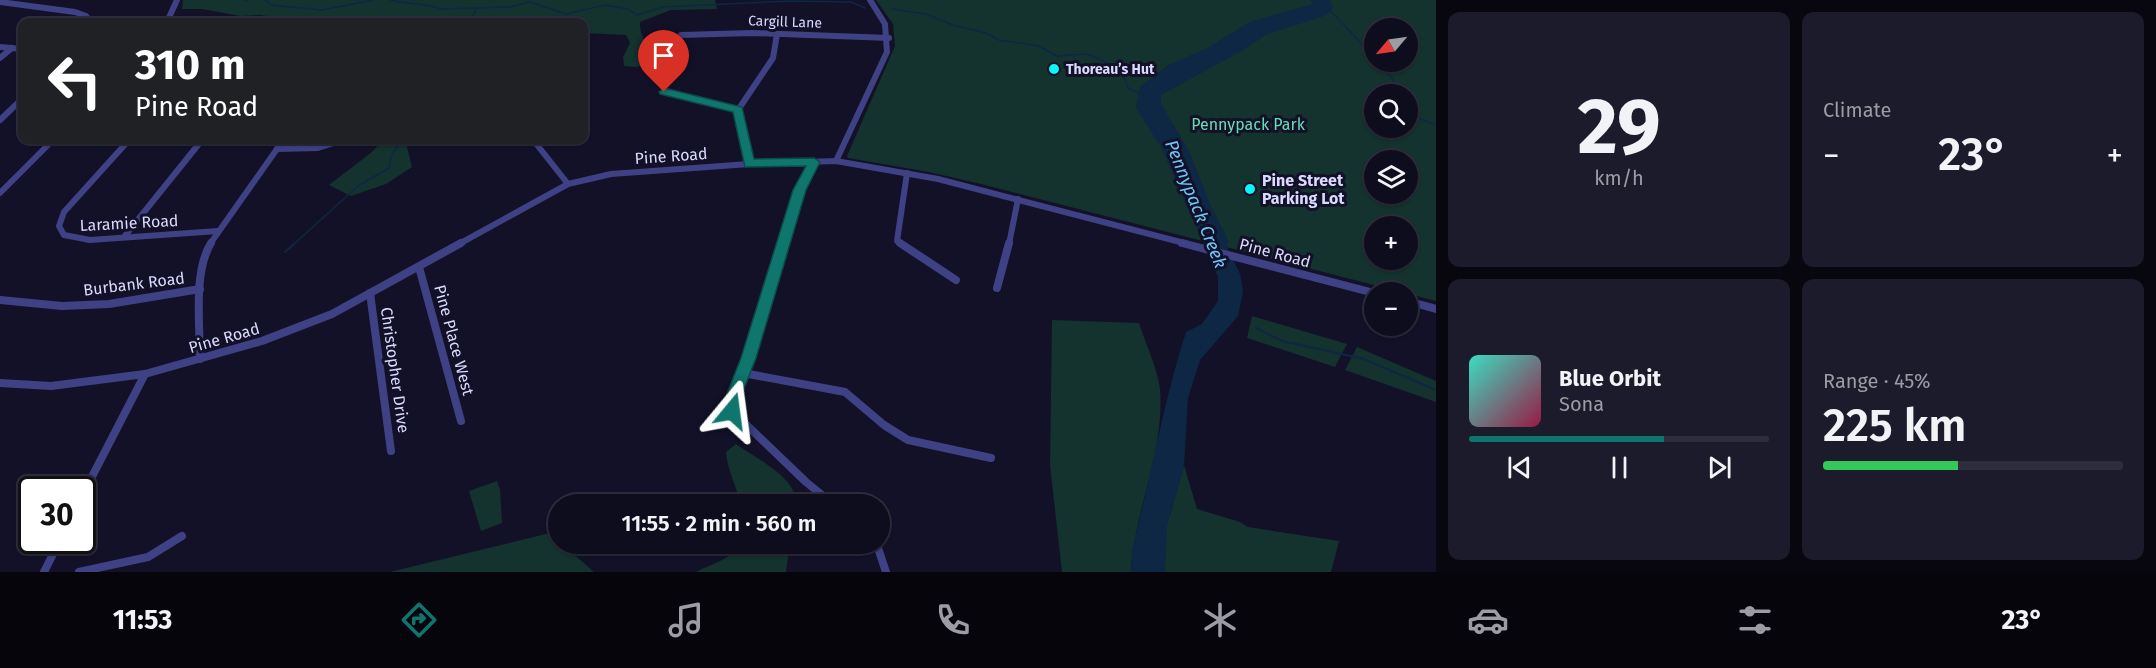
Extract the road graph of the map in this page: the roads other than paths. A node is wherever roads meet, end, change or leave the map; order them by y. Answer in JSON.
{"nodes":[{"id":1,"x":177,"y":0,"type":"edge"},
{"id":2,"x":870,"y":0,"type":"edge"},
{"id":3,"x":0,"y":2,"type":"edge"},
{"id":4,"x":88,"y":18,"type":"edge"},
{"id":5,"x":168,"y":18,"type":"edge"},
{"id":6,"x":777,"y":34,"type":"junction"},
{"id":7,"x":681,"y":35,"type":"dead end"},
{"id":8,"x":889,"y":38,"type":"junction"},
{"id":9,"x":0,"y":47,"type":"edge"},
{"id":10,"x":12,"y":48,"type":"junction"},
{"id":11,"x":18,"y":49,"type":"edge"},
{"id":12,"x":0,"y":58,"type":"edge"},
{"id":13,"x":664,"y":92,"type":"dead end"},
{"id":14,"x":18,"y":103,"type":"edge"},
{"id":15,"x":738,"y":110,"type":"junction"},
{"id":16,"x":0,"y":120,"type":"edge"},
{"id":17,"x":49,"y":144,"type":"edge"},
{"id":18,"x":125,"y":144,"type":"edge"},
{"id":19,"x":199,"y":144,"type":"edge"},
{"id":20,"x":279,"y":144,"type":"edge"},
{"id":21,"x":330,"y":144,"type":"edge"},
{"id":22,"x":537,"y":144,"type":"edge"},
{"id":23,"x":277,"y":150,"type":"junction"},
{"id":24,"x":836,"y":161,"type":"junction"},
{"id":25,"x":814,"y":162,"type":"junction"},
{"id":26,"x":749,"y":164,"type":"junction"},
{"id":27,"x":908,"y":173,"type":"junction"},
{"id":28,"x":568,"y":184,"type":"junction"},
{"id":29,"x":0,"y":193,"type":"edge"},
{"id":30,"x":1018,"y":199,"type":"junction"},
{"id":31,"x":218,"y":231,"type":"junction"},
{"id":32,"x":124,"y":237,"type":"junction"},
{"id":33,"x":419,"y":267,"type":"junction"},
{"id":34,"x":956,"y":280,"type":"dead end"},
{"id":35,"x":997,"y":288,"type":"dead end"},
{"id":36,"x":201,"y":289,"type":"junction"},
{"id":37,"x":1364,"y":290,"type":"edge"},
{"id":38,"x":370,"y":293,"type":"junction"},
{"id":39,"x":0,"y":300,"type":"edge"},
{"id":40,"x":1418,"y":304,"type":"edge"},
{"id":41,"x":1436,"y":309,"type":"edge"},
{"id":42,"x":200,"y":359,"type":"junction"},
{"id":43,"x":743,"y":373,"type":"junction"},
{"id":44,"x":145,"y":374,"type":"junction"},
{"id":45,"x":0,"y":383,"type":"edge"},
{"id":46,"x":461,"y":421,"type":"dead end"},
{"id":47,"x":391,"y":452,"type":"dead end"},
{"id":48,"x":992,"y":458,"type":"dead end"},
{"id":49,"x":92,"y":476,"type":"edge"},
{"id":50,"x":821,"y":494,"type":"edge"},
{"id":51,"x":182,"y":536,"type":"dead end"},
{"id":52,"x":53,"y":554,"type":"edge"},
{"id":53,"x":880,"y":554,"type":"edge"},
{"id":54,"x":44,"y":572,"type":"edge"},
{"id":55,"x":79,"y":572,"type":"edge"},
{"id":56,"x":886,"y":572,"type":"edge"}],
"edges":[{"from":1,"to":5,"type":"street"},
{"from":2,"to":8,"type":"street"},
{"from":3,"to":4,"type":"street"},
{"from":6,"to":7,"type":"street","name":"Cargill Lane"},
{"from":6,"to":8,"type":"street","name":"Cargill Lane"},
{"from":6,"to":15,"type":"street"},
{"from":8,"to":24,"type":"street"},
{"from":9,"to":10,"type":"street"},
{"from":10,"to":11,"type":"street"},
{"from":10,"to":12,"type":"street"},
{"from":13,"to":15,"type":"street"},
{"from":14,"to":16,"type":"street"},
{"from":15,"to":26,"type":"street"},
{"from":17,"to":29,"type":"street"},
{"from":18,"to":32,"type":"street","name":"Laramie Road"},
{"from":19,"to":32,"type":"street"},
{"from":20,"to":23,"type":"street"},
{"from":21,"to":23,"type":"street"},
{"from":22,"to":28,"type":"street"},
{"from":23,"to":31,"type":"street"},
{"from":24,"to":25,"type":"street","name":"Pine Road"},
{"from":24,"to":27,"type":"street","name":"Pine Road"},
{"from":25,"to":26,"type":"street","name":"Pine Road"},
{"from":25,"to":43,"type":"street"},
{"from":26,"to":28,"type":"street","name":"Pine Road"},
{"from":27,"to":30,"type":"street","name":"Pine Road"},
{"from":27,"to":34,"type":"street"},
{"from":28,"to":33,"type":"street","name":"Pine Road"},
{"from":30,"to":35,"type":"street"},
{"from":30,"to":37,"type":"street","name":"Pine Road"},
{"from":31,"to":32,"type":"street","name":"Laramie Road"},
{"from":31,"to":36,"type":"street"},
{"from":33,"to":38,"type":"street","name":"Pine Road"},
{"from":33,"to":46,"type":"street","name":"Pine Place West"},
{"from":36,"to":39,"type":"street","name":"Burbank Road"},
{"from":36,"to":42,"type":"street"},
{"from":38,"to":42,"type":"street","name":"Pine Road"},
{"from":38,"to":47,"type":"street","name":"Christopher Drive"},
{"from":40,"to":41,"type":"street"},
{"from":42,"to":44,"type":"street","name":"Pine Road"},
{"from":43,"to":48,"type":"street"},
{"from":43,"to":50,"type":"street"},
{"from":44,"to":45,"type":"street","name":"Pine Road"},
{"from":44,"to":49,"type":"street"},
{"from":51,"to":55,"type":"street"},
{"from":52,"to":54,"type":"street"},
{"from":53,"to":56,"type":"street"}]}
